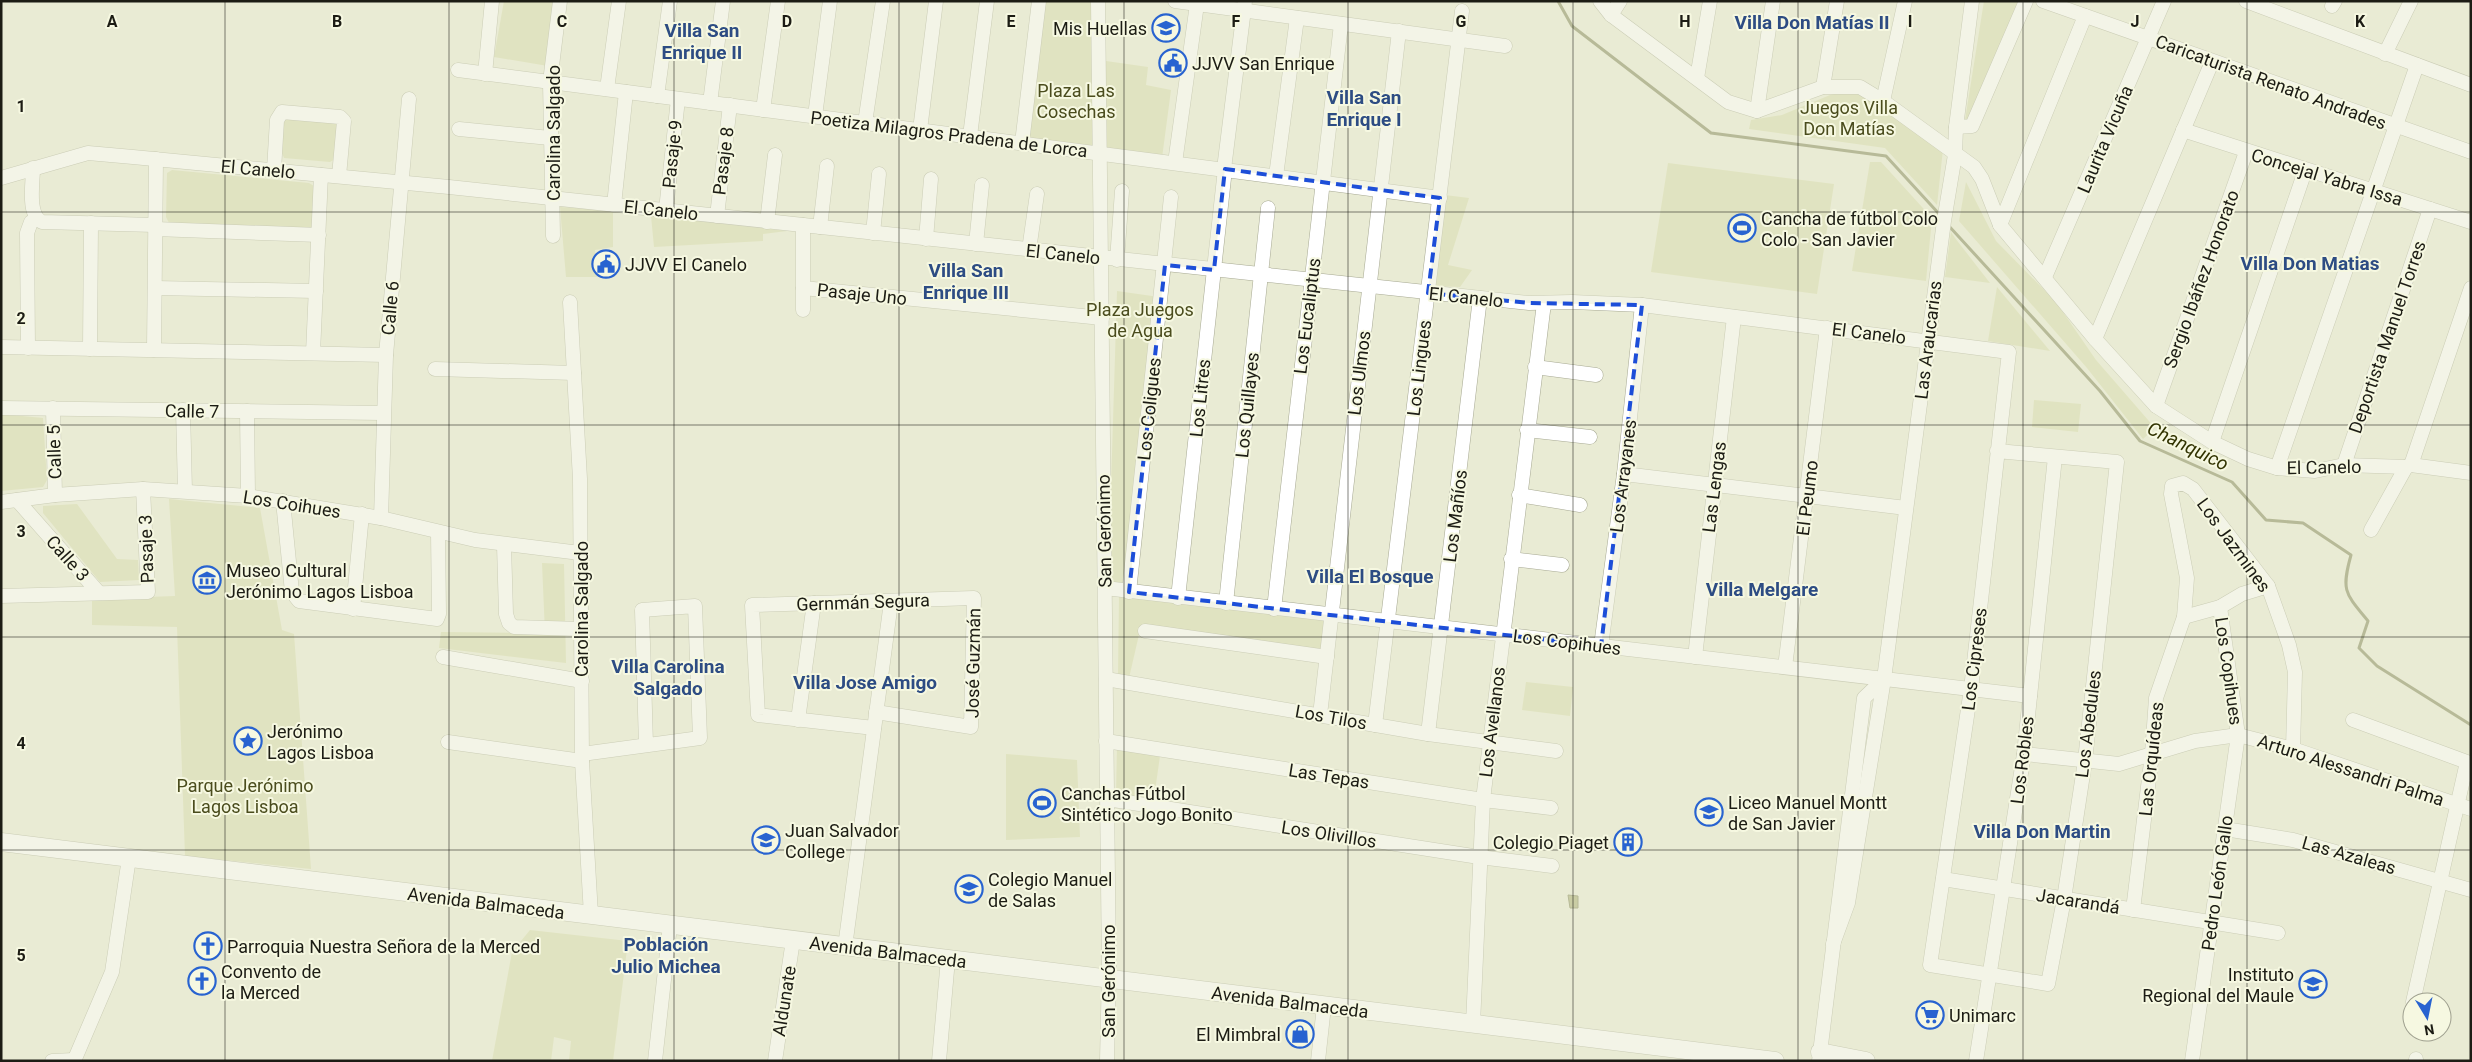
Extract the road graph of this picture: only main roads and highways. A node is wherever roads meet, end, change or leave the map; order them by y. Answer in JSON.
{"nodes":[{"id":1,"x":1,"y":842,"type":"edge"},
{"id":2,"x":1819,"y":1056,"type":"edge"},
{"id":3,"x":1775,"y":1061,"type":"edge"},
{"id":4,"x":1866,"y":1061,"type":"edge"}],
"edges":[{"from":1,"to":3,"type":"main road","name":"Avenida Balmaceda"},
{"from":2,"to":4,"type":"main road"}]}
